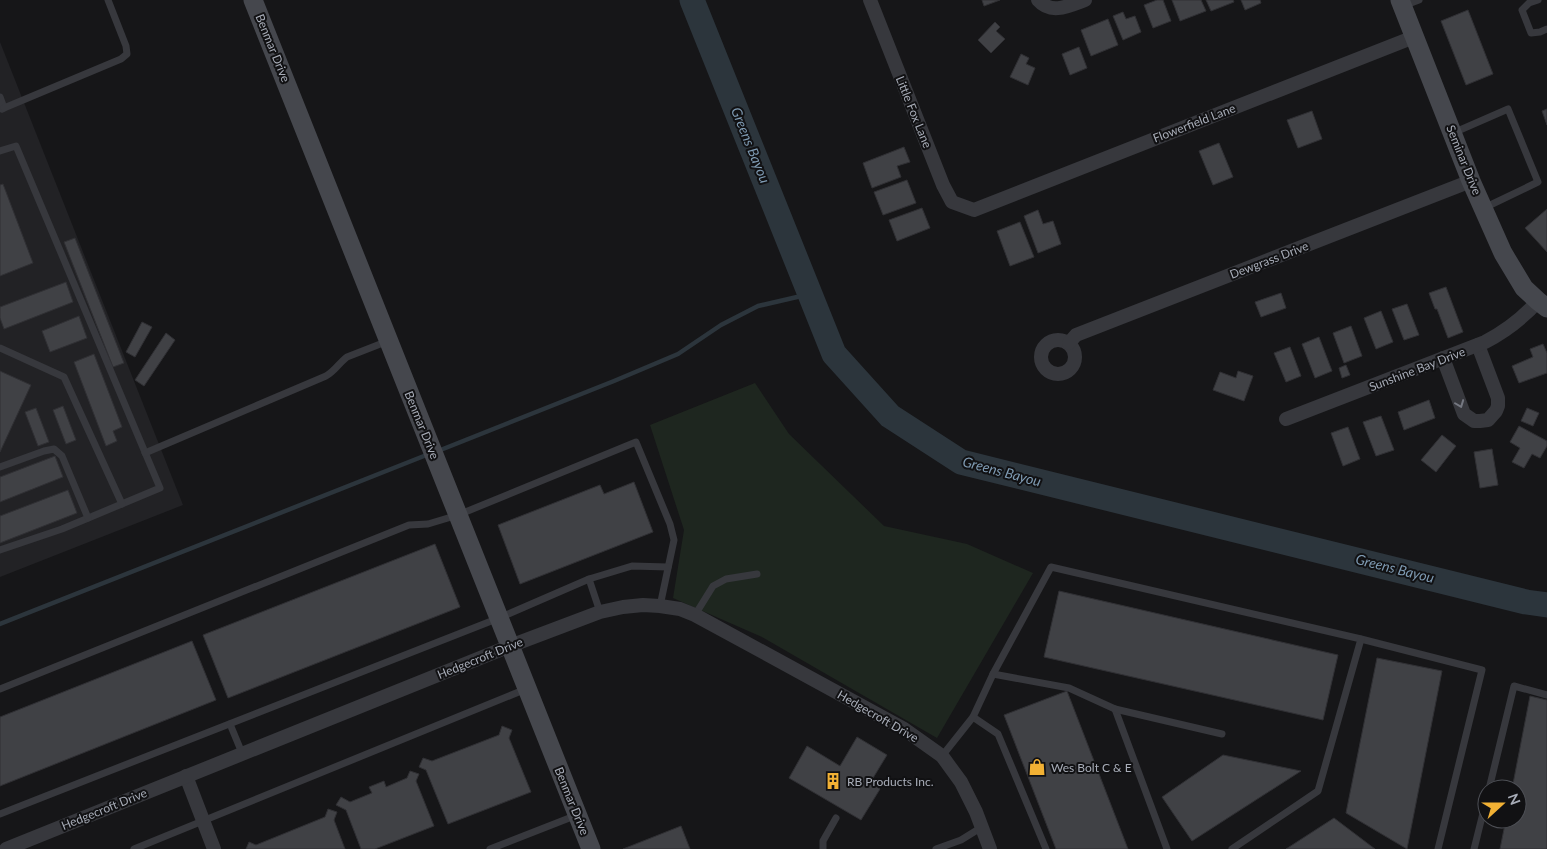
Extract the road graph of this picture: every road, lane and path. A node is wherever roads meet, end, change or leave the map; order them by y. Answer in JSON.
{"nodes":[{"id":1,"x":108,"y":0,"type":"edge"},
{"id":2,"x":254,"y":0,"type":"edge"},
{"id":3,"x":870,"y":0,"type":"edge"},
{"id":4,"x":1038,"y":0,"type":"edge"},
{"id":5,"x":1085,"y":0,"type":"edge"},
{"id":6,"x":1538,"y":0,"type":"edge"},
{"id":7,"x":1408,"y":2,"type":"edge"},
{"id":8,"x":1547,"y":29,"type":"edge"},
{"id":9,"x":1414,"y":37,"type":"junction"},
{"id":10,"x":0,"y":97,"type":"edge"},
{"id":11,"x":2,"y":109,"type":"edge"},
{"id":12,"x":1452,"y":133,"type":"junction"},
{"id":13,"x":0,"y":151,"type":"edge"},
{"id":14,"x":1472,"y":181,"type":"junction"},
{"id":15,"x":1483,"y":208,"type":"junction"},
{"id":16,"x":974,"y":210,"type":"joint"},
{"id":17,"x":1542,"y":305,"type":"edge"},
{"id":18,"x":389,"y":340,"type":"junction"},
{"id":19,"x":1068,"y":343,"type":"dead end"},
{"id":20,"x":1478,"y":345,"type":"junction"},
{"id":21,"x":0,"y":348,"type":"edge"},
{"id":22,"x":1443,"y":358,"type":"junction"},
{"id":23,"x":1286,"y":419,"type":"dead end"},
{"id":24,"x":145,"y":453,"type":"junction"},
{"id":25,"x":0,"y":467,"type":"edge"},
{"id":26,"x":122,"y":504,"type":"junction"},
{"id":27,"x":458,"y":515,"type":"junction"},
{"id":28,"x":88,"y":518,"type":"junction"},
{"id":29,"x":0,"y":550,"type":"edge"},
{"id":30,"x":668,"y":567,"type":"junction"},
{"id":31,"x":757,"y":574,"type":"dead end"},
{"id":32,"x":589,"y":579,"type":"junction"},
{"id":33,"x":660,"y":606,"type":"junction"},
{"id":34,"x":600,"y":612,"type":"junction"},
{"id":35,"x":695,"y":615,"type":"junction"},
{"id":36,"x":499,"y":618,"type":"junction"},
{"id":37,"x":1361,"y":639,"type":"junction"},
{"id":38,"x":510,"y":646,"type":"junction"},
{"id":39,"x":993,"y":674,"type":"junction"},
{"id":40,"x":527,"y":688,"type":"junction"},
{"id":41,"x":0,"y":689,"type":"edge"},
{"id":42,"x":1547,"y":695,"type":"edge"},
{"id":43,"x":1115,"y":709,"type":"junction"},
{"id":44,"x":973,"y":717,"type":"junction"},
{"id":45,"x":230,"y":724,"type":"junction"},
{"id":46,"x":1222,"y":734,"type":"dead end"},
{"id":47,"x":242,"y":754,"type":"junction"},
{"id":48,"x":942,"y":756,"type":"junction"},
{"id":49,"x":186,"y":776,"type":"junction"},
{"id":50,"x":1491,"y":779,"type":"edge"},
{"id":51,"x":0,"y":814,"type":"edge"},
{"id":52,"x":577,"y":814,"type":"junction"},
{"id":53,"x":836,"y":818,"type":"dead end"},
{"id":54,"x":203,"y":821,"type":"junction"},
{"id":55,"x":982,"y":827,"type":"junction"},
{"id":56,"x":1479,"y":829,"type":"edge"},
{"id":57,"x":6,"y":849,"type":"edge"},
{"id":58,"x":134,"y":849,"type":"edge"},
{"id":59,"x":214,"y":849,"type":"edge"},
{"id":60,"x":490,"y":849,"type":"edge"},
{"id":61,"x":591,"y":849,"type":"edge"},
{"id":62,"x":823,"y":849,"type":"edge"},
{"id":63,"x":936,"y":849,"type":"edge"},
{"id":64,"x":990,"y":849,"type":"edge"},
{"id":65,"x":1046,"y":849,"type":"edge"},
{"id":66,"x":1167,"y":849,"type":"edge"},
{"id":67,"x":1232,"y":849,"type":"edge"},
{"id":68,"x":1438,"y":849,"type":"edge"},
{"id":69,"x":1474,"y":849,"type":"edge"}],
"edges":[{"from":1,"to":11,"type":"lane"},
{"from":2,"to":18,"type":"street","name":"Benmar Drive"},
{"from":3,"to":16,"type":"street","name":"Little Fox Lane"},
{"from":4,"to":5,"type":"street"},
{"from":6,"to":8,"type":"lane"},
{"from":7,"to":9,"type":"street","name":"Seminar Drive"},
{"from":9,"to":12,"type":"street","name":"Seminar Drive"},
{"from":9,"to":16,"type":"street","name":"Flowerfield Lane"},
{"from":10,"to":11,"type":"lane"},
{"from":12,"to":14,"type":"street","name":"Seminar Drive"},
{"from":12,"to":15,"type":"lane"},
{"from":13,"to":24,"type":"lane"},
{"from":14,"to":15,"type":"street","name":"Seminar Drive"},
{"from":14,"to":19,"type":"street","name":"Dewgrass Drive"},
{"from":15,"to":17,"type":"street","name":"Seminar Drive"},
{"from":17,"to":20,"type":"street","name":"Sunshine Bay Drive"},
{"from":18,"to":24,"type":"lane"},
{"from":18,"to":27,"type":"street","name":"Benmar Drive"},
{"from":20,"to":22,"type":"street","name":"Sunshine Bay Drive"},
{"from":22,"to":20,"type":"street","one_way":true},
{"from":21,"to":26,"type":"lane"},
{"from":22,"to":23,"type":"street","name":"Sunshine Bay Drive"},
{"from":24,"to":26,"type":"lane"},
{"from":25,"to":28,"type":"lane"},
{"from":26,"to":28,"type":"lane"},
{"from":27,"to":30,"type":"lane"},
{"from":27,"to":36,"type":"street","name":"Benmar Drive"},
{"from":27,"to":41,"type":"lane"},
{"from":28,"to":29,"type":"lane"},
{"from":30,"to":32,"type":"lane"},
{"from":30,"to":33,"type":"lane"},
{"from":31,"to":35,"type":"lane"},
{"from":32,"to":34,"type":"lane"},
{"from":32,"to":36,"type":"lane"},
{"from":33,"to":34,"type":"street","name":"Hedgecroft Drive"},
{"from":33,"to":35,"type":"street","name":"Hedgecroft Drive"},
{"from":34,"to":38,"type":"street","name":"Hedgecroft Drive"},
{"from":35,"to":48,"type":"street","name":"Hedgecroft Drive"},
{"from":36,"to":38,"type":"street","name":"Benmar Drive"},
{"from":36,"to":45,"type":"lane"},
{"from":37,"to":39,"type":"lane"},
{"from":37,"to":67,"type":"lane"},
{"from":37,"to":68,"type":"lane"},
{"from":38,"to":40,"type":"street","name":"Benmar Drive"},
{"from":38,"to":47,"type":"street","name":"Hedgecroft Drive"},
{"from":39,"to":43,"type":"lane"},
{"from":39,"to":44,"type":"lane"},
{"from":40,"to":52,"type":"street","name":"Benmar Drive"},
{"from":40,"to":54,"type":"lane"},
{"from":42,"to":50,"type":"lane"},
{"from":43,"to":46,"type":"lane"},
{"from":43,"to":66,"type":"lane"},
{"from":44,"to":48,"type":"lane"},
{"from":44,"to":65,"type":"lane"},
{"from":45,"to":47,"type":"lane"},
{"from":45,"to":51,"type":"lane"},
{"from":47,"to":49,"type":"street","name":"Hedgecroft Drive"},
{"from":48,"to":55,"type":"street","name":"Hedgecroft Drive"},
{"from":49,"to":54,"type":"street"},
{"from":49,"to":57,"type":"street","name":"Hedgecroft Drive"},
{"from":52,"to":60,"type":"lane"},
{"from":52,"to":61,"type":"street","name":"Benmar Drive"},
{"from":53,"to":62,"type":"lane"},
{"from":54,"to":58,"type":"lane"},
{"from":54,"to":59,"type":"street"},
{"from":55,"to":63,"type":"lane"},
{"from":55,"to":64,"type":"street","name":"Hedgecroft Drive"},
{"from":56,"to":69,"type":"lane"}]}
